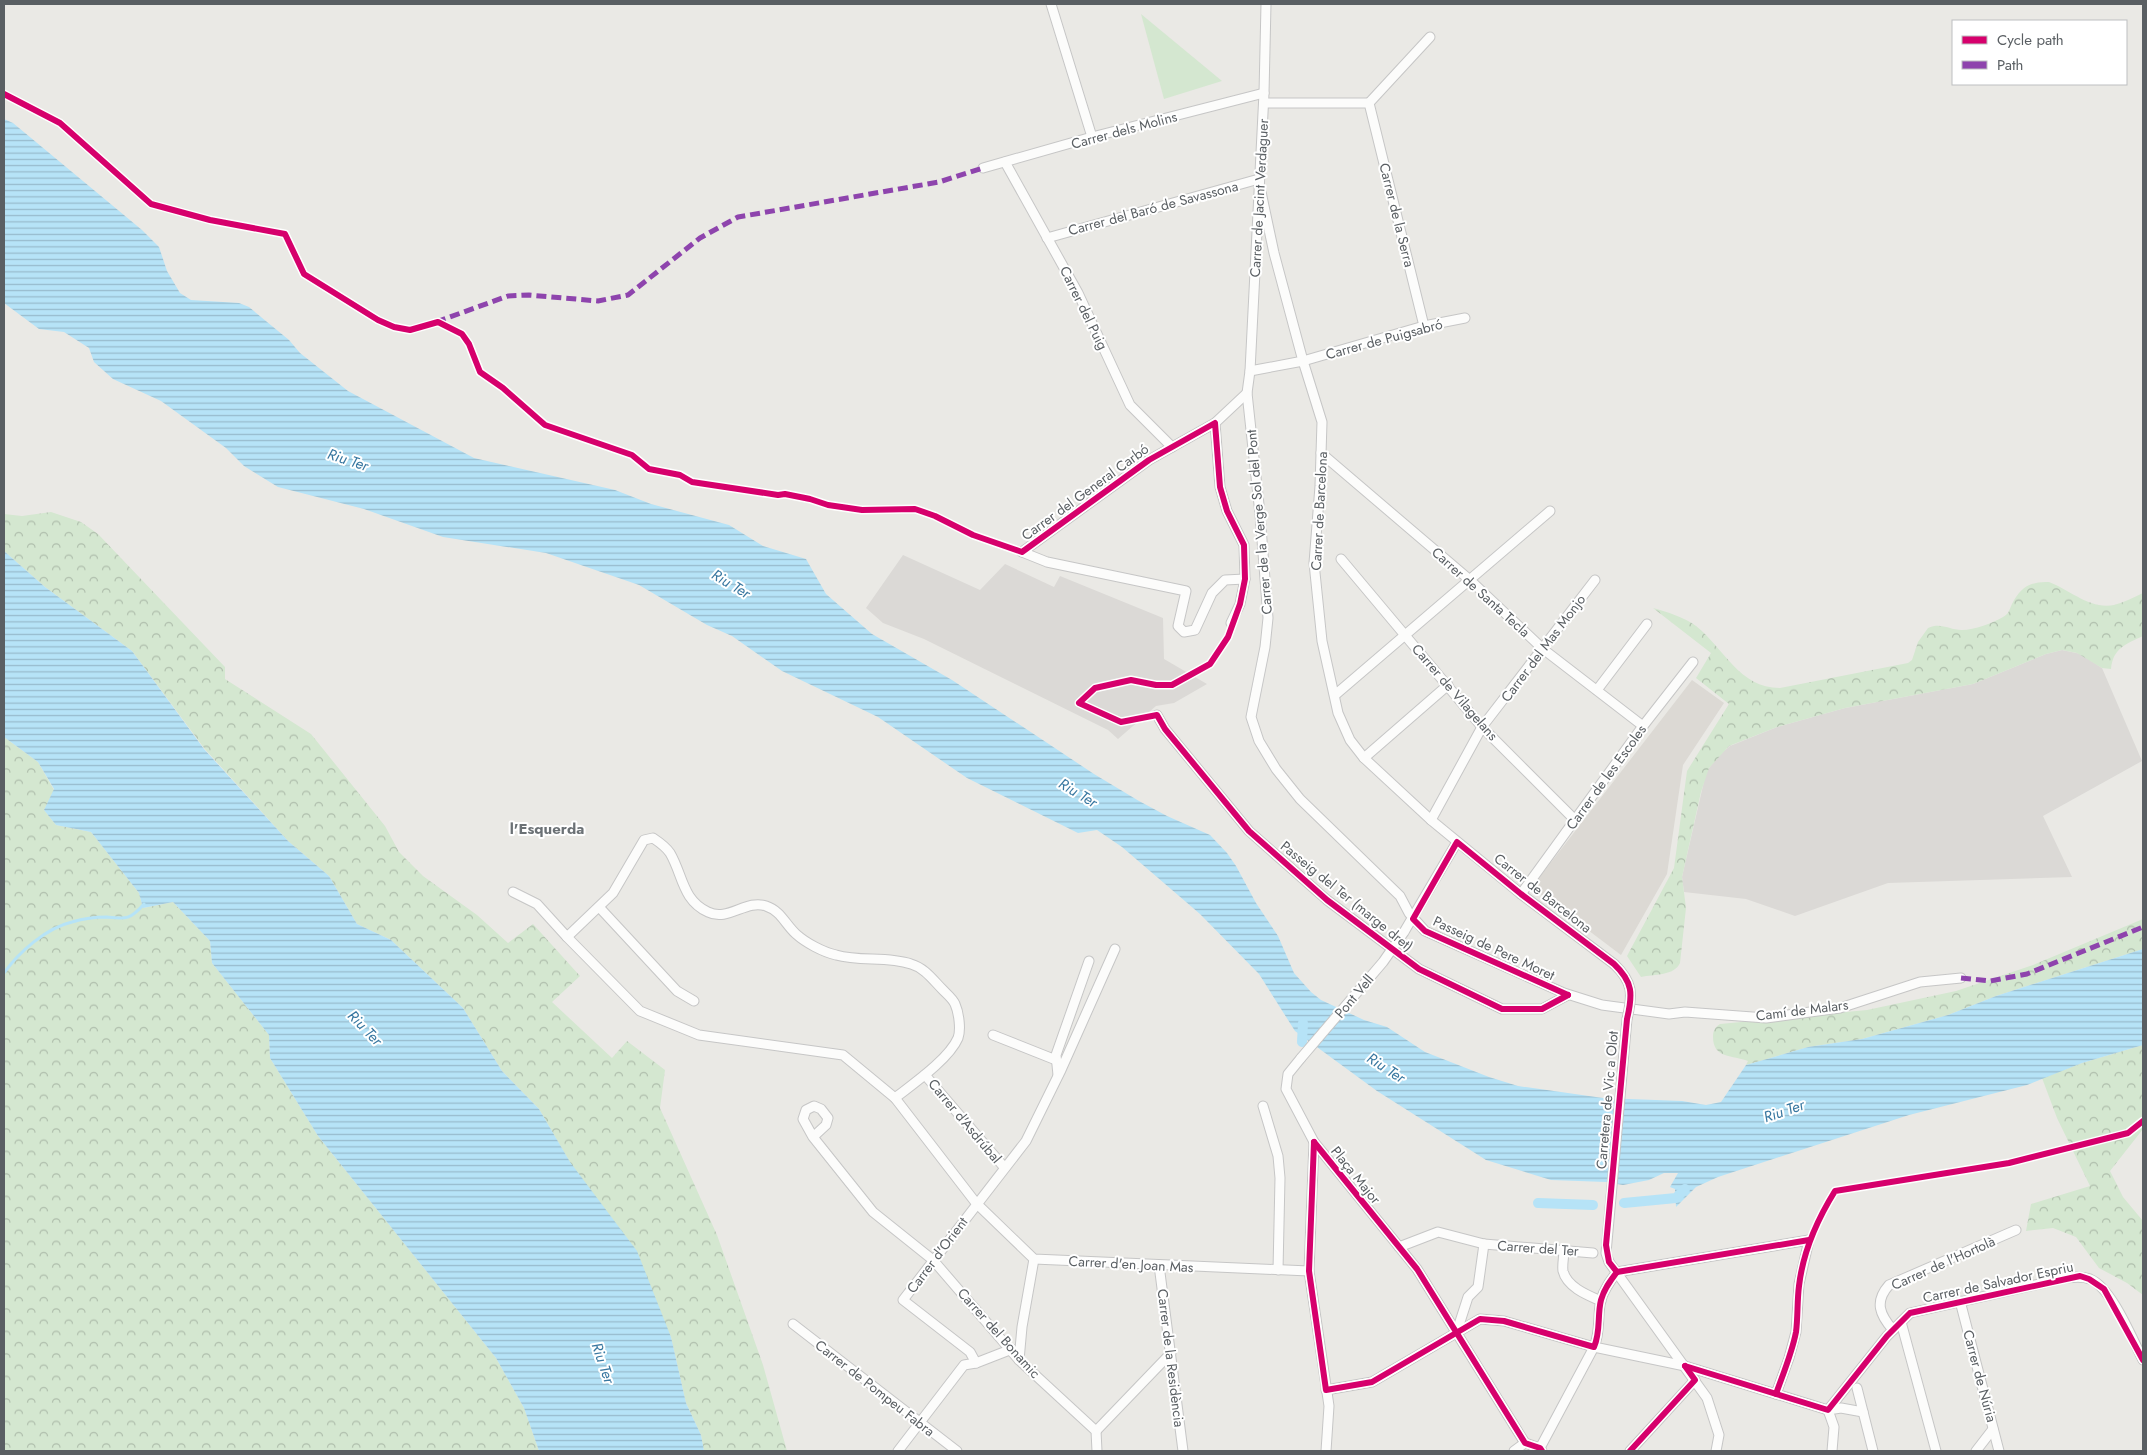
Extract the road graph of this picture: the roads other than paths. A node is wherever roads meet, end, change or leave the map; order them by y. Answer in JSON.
{"nodes":[{"id":1,"x":1051,"y":4,"type":"edge"},
{"id":2,"x":1266,"y":4,"type":"edge"},
{"id":3,"x":1430,"y":37,"type":"dead end"},
{"id":4,"x":1264,"y":98,"type":"junction"},
{"id":5,"x":1369,"y":103,"type":"junction"},
{"id":6,"x":1092,"y":138,"type":"junction"},
{"id":7,"x":1005,"y":162,"type":"junction"},
{"id":8,"x":983,"y":168,"type":"dead end"},
{"id":9,"x":1259,"y":179,"type":"junction"},
{"id":10,"x":1047,"y":238,"type":"junction"},
{"id":11,"x":1465,"y":318,"type":"dead end"},
{"id":12,"x":1424,"y":326,"type":"junction"},
{"id":13,"x":1303,"y":361,"type":"junction"},
{"id":14,"x":1250,"y":371,"type":"junction"},
{"id":15,"x":1247,"y":393,"type":"junction"},
{"id":16,"x":1215,"y":422,"type":"junction"},
{"id":17,"x":1172,"y":447,"type":"junction"},
{"id":18,"x":1321,"y":453,"type":"junction"},
{"id":19,"x":1550,"y":511,"type":"dead end"},
{"id":20,"x":1341,"y":559,"type":"dead end"},
{"id":21,"x":1245,"y":579,"type":"junction"},
{"id":22,"x":1595,"y":580,"type":"dead end"},
{"id":23,"x":1471,"y":581,"type":"junction"},
{"id":24,"x":1231,"y":623,"type":"dead end"},
{"id":25,"x":1647,"y":624,"type":"dead end"},
{"id":26,"x":1406,"y":636,"type":"junction"},
{"id":27,"x":1543,"y":649,"type":"junction"},
{"id":28,"x":1693,"y":662,"type":"dead end"},
{"id":29,"x":1448,"y":685,"type":"junction"},
{"id":30,"x":1597,"y":690,"type":"junction"},
{"id":31,"x":1336,"y":695,"type":"junction"},
{"id":32,"x":1157,"y":716,"type":"dead end"},
{"id":33,"x":1643,"y":726,"type":"junction"},
{"id":34,"x":1482,"y":727,"type":"junction"},
{"id":35,"x":1364,"y":758,"type":"junction"},
{"id":36,"x":1431,"y":820,"type":"junction"},
{"id":37,"x":1575,"y":820,"type":"junction"},
{"id":38,"x":1457,"y":842,"type":"junction"},
{"id":39,"x":513,"y":892,"type":"dead end"},
{"id":40,"x":1522,"y":894,"type":"junction"},
{"id":41,"x":599,"y":907,"type":"junction"},
{"id":42,"x":1413,"y":919,"type":"junction"},
{"id":43,"x":567,"y":937,"type":"junction"},
{"id":44,"x":1115,"y":949,"type":"dead end"},
{"id":45,"x":1089,"y":961,"type":"dead end"},
{"id":46,"x":1614,"y":964,"type":"joint"},
{"id":47,"x":1961,"y":978,"type":"dead end"},
{"id":48,"x":1568,"y":994,"type":"junction"},
{"id":49,"x":694,"y":1001,"type":"dead end"},
{"id":50,"x":1669,"y":1014,"type":"joint"},
{"id":51,"x":993,"y":1035,"type":"dead end"},
{"id":52,"x":1056,"y":1060,"type":"junction"},
{"id":53,"x":925,"y":1075,"type":"junction"},
{"id":54,"x":1058,"y":1076,"type":"junction"},
{"id":55,"x":895,"y":1098,"type":"junction"},
{"id":56,"x":1263,"y":1106,"type":"dead end"},
{"id":57,"x":813,"y":1137,"type":"dead end"},
{"id":58,"x":1314,"y":1142,"type":"junction"},
{"id":59,"x":1004,"y":1167,"type":"junction"},
{"id":60,"x":976,"y":1203,"type":"junction"},
{"id":61,"x":2016,"y":1230,"type":"dead end"},
{"id":62,"x":1484,"y":1244,"type":"junction"},
{"id":63,"x":1399,"y":1247,"type":"junction"},
{"id":64,"x":1564,"y":1250,"type":"junction"},
{"id":65,"x":1593,"y":1253,"type":"dead end"},
{"id":66,"x":1034,"y":1259,"type":"junction"},
{"id":67,"x":933,"y":1260,"type":"junction"},
{"id":68,"x":1160,"y":1265,"type":"junction"},
{"id":69,"x":1278,"y":1270,"type":"junction"},
{"id":70,"x":1309,"y":1271,"type":"junction"},
{"id":71,"x":1617,"y":1272,"type":"junction"},
{"id":72,"x":1601,"y":1301,"type":"junction"},
{"id":73,"x":1960,"y":1301,"type":"junction"},
{"id":74,"x":1901,"y":1322,"type":"junction"},
{"id":75,"x":793,"y":1324,"type":"dead end"},
{"id":76,"x":1893,"y":1330,"type":"junction"},
{"id":77,"x":1456,"y":1331,"type":"junction"},
{"id":78,"x":1594,"y":1347,"type":"junction"},
{"id":79,"x":1012,"y":1349,"type":"junction"},
{"id":80,"x":1171,"y":1354,"type":"junction"},
{"id":81,"x":1019,"y":1360,"type":"junction"},
{"id":82,"x":2143,"y":1360,"type":"edge"},
{"id":83,"x":976,"y":1363,"type":"junction"},
{"id":84,"x":1685,"y":1366,"type":"junction"},
{"id":85,"x":1695,"y":1380,"type":"junction"},
{"id":86,"x":1857,"y":1388,"type":"dead end"},
{"id":87,"x":1326,"y":1390,"type":"junction"},
{"id":88,"x":1776,"y":1394,"type":"junction"},
{"id":89,"x":1828,"y":1410,"type":"junction"},
{"id":90,"x":1863,"y":1412,"type":"junction"},
{"id":91,"x":920,"y":1423,"type":"junction"},
{"id":92,"x":1993,"y":1429,"type":"junction"},
{"id":93,"x":1096,"y":1430,"type":"junction"},
{"id":94,"x":1525,"y":1444,"type":"junction"},
{"id":95,"x":1541,"y":1450,"type":"edge"},
{"id":96,"x":898,"y":1451,"type":"edge"},
{"id":97,"x":957,"y":1451,"type":"edge"},
{"id":98,"x":1098,"y":1451,"type":"edge"},
{"id":99,"x":1183,"y":1451,"type":"edge"},
{"id":100,"x":1326,"y":1451,"type":"edge"},
{"id":101,"x":1514,"y":1451,"type":"edge"},
{"id":102,"x":1630,"y":1451,"type":"edge"},
{"id":103,"x":1716,"y":1451,"type":"edge"},
{"id":104,"x":1832,"y":1451,"type":"edge"},
{"id":105,"x":1873,"y":1451,"type":"edge"},
{"id":106,"x":1936,"y":1451,"type":"edge"},
{"id":107,"x":1976,"y":1451,"type":"edge"},
{"id":108,"x":1999,"y":1451,"type":"edge"}],
"edges":[{"from":1,"to":6,"type":"street"},
{"from":2,"to":4,"type":"street","name":"Carrer de Jacint Verdaguer"},
{"from":3,"to":5,"type":"street"},
{"from":4,"to":5,"type":"street"},
{"from":4,"to":6,"type":"street","name":"Carrer dels Molins"},
{"from":4,"to":9,"type":"street","name":"Carrer de Jacint Verdaguer"},
{"from":5,"to":12,"type":"street","name":"Carrer de la Serra"},
{"from":6,"to":7,"type":"street","name":"Carrer dels Molins"},
{"from":7,"to":8,"type":"street","name":"Carrer dels Molins"},
{"from":7,"to":10,"type":"street","name":"Carrer del Puig"},
{"from":9,"to":10,"type":"street","name":"Carrer del Baró de Savassona"},
{"from":9,"to":13,"type":"street","name":"Carrer de Barcelona"},
{"from":9,"to":14,"type":"street","name":"Carrer de Jacint Verdaguer"},
{"from":10,"to":17,"type":"street","name":"Carrer del Puig"},
{"from":11,"to":12,"type":"street","name":"Carrer de Puigsabró"},
{"from":12,"to":13,"type":"street","name":"Carrer de Puigsabró"},
{"from":13,"to":14,"type":"street","name":"Carrer de Puigsabró"},
{"from":13,"to":18,"type":"street","name":"Carrer de Barcelona"},
{"from":14,"to":15,"type":"street","name":"Carrer de Jacint Verdaguer"},
{"from":15,"to":16,"type":"street","name":"Carrer del General Carbó"},
{"from":15,"to":42,"type":"street","name":"Carrer de la Verge Sol del Pont"},
{"from":16,"to":17,"type":"street","name":"Carrer del General Carbó"},
{"from":16,"to":21,"type":"street"},
{"from":17,"to":21,"type":"street","name":"Carrer del General Carbó"},
{"from":18,"to":23,"type":"street","name":"Carrer de Santa Tecla"},
{"from":18,"to":31,"type":"street","name":"Carrer de Barcelona"},
{"from":19,"to":23,"type":"street"},
{"from":20,"to":26,"type":"street","name":"Carrer de Vilagelans"},
{"from":21,"to":24,"type":"street"},
{"from":22,"to":27,"type":"street","name":"Carrer del Mas Monjo"},
{"from":23,"to":26,"type":"street"},
{"from":23,"to":27,"type":"street","name":"Carrer de Santa Tecla"},
{"from":25,"to":30,"type":"street"},
{"from":26,"to":29,"type":"street","name":"Carrer de Vilagelans"},
{"from":26,"to":31,"type":"street"},
{"from":27,"to":30,"type":"street","name":"Carrer de Santa Tecla"},
{"from":27,"to":34,"type":"street","name":"Carrer del Mas Monjo"},
{"from":28,"to":33,"type":"street","name":"Carrer de les Escoles"},
{"from":29,"to":34,"type":"street","name":"Carrer de Vilagelans"},
{"from":29,"to":35,"type":"street"},
{"from":30,"to":33,"type":"street","name":"Carrer de Santa Tecla"},
{"from":31,"to":35,"type":"street","name":"Carrer de Barcelona"},
{"from":32,"to":48,"type":"street","name":"Passeig del Ter (marge dret)"},
{"from":33,"to":37,"type":"street","name":"Carrer de les Escoles"},
{"from":34,"to":36,"type":"street","name":"Carrer del Mas Monjo"},
{"from":34,"to":37,"type":"street","name":"Carrer de Vilagelans"},
{"from":35,"to":36,"type":"street","name":"Carrer de Barcelona"},
{"from":36,"to":38,"type":"street","name":"Carrer de Barcelona"},
{"from":37,"to":40,"type":"street","name":"Carrer de les Escoles"},
{"from":38,"to":40,"type":"street","name":"Carrer de Barcelona"},
{"from":38,"to":42,"type":"street","name":"Pont Vell"},
{"from":39,"to":43,"type":"street"},
{"from":40,"to":46,"type":"street","name":"Carrer de Barcelona"},
{"from":41,"to":43,"type":"street"},
{"from":41,"to":49,"type":"street"},
{"from":41,"to":53,"type":"street"},
{"from":42,"to":48,"type":"street","name":"Passeig de Pere Moret"},
{"from":42,"to":58,"type":"street","name":"Pont Vell","bridge":true},
{"from":43,"to":55,"type":"street"},
{"from":44,"to":54,"type":"street","name":"Carrer d'Orient"},
{"from":45,"to":52,"type":"street"},
{"from":46,"to":71,"type":"street","name":"Carretera de Vic a Olot","bridge":true},
{"from":47,"to":50,"type":"street","name":"Camí de Malars"},
{"from":48,"to":50,"type":"street","name":"Passeig de Pere Moret"},
{"from":51,"to":52,"type":"street"},
{"from":52,"to":54,"type":"street"},
{"from":53,"to":55,"type":"street"},
{"from":53,"to":59,"type":"street","name":"Carrer d'Asdrúbal"},
{"from":54,"to":59,"type":"street","name":"Carrer d'Orient"},
{"from":55,"to":60,"type":"street"},
{"from":56,"to":69,"type":"street"},
{"from":57,"to":67,"type":"street","name":"Carrer del Bonamic"},
{"from":58,"to":63,"type":"street","name":"Plaça Major"},
{"from":58,"to":70,"type":"street","name":"Plaça Major"},
{"from":59,"to":60,"type":"street","name":"Carrer d'Orient"},
{"from":60,"to":66,"type":"street"},
{"from":60,"to":67,"type":"street","name":"Carrer d'Orient"},
{"from":61,"to":76,"type":"street","name":"Carrer de l'Hortolà"},
{"from":62,"to":63,"type":"street","name":"Carrer del Ter"},
{"from":62,"to":64,"type":"street","name":"Carrer del Ter"},
{"from":62,"to":77,"type":"street"},
{"from":63,"to":77,"type":"street","name":"Plaça Major"},
{"from":64,"to":65,"type":"street","name":"Carrer del Ter"},
{"from":64,"to":72,"type":"street"},
{"from":66,"to":68,"type":"street","name":"Carrer d'en Joan Mas"},
{"from":66,"to":81,"type":"street"},
{"from":67,"to":79,"type":"street","name":"Carrer del Bonamic"},
{"from":67,"to":83,"type":"street","name":"Carrer d'Orient"},
{"from":68,"to":69,"type":"street","name":"Carrer d'en Joan Mas"},
{"from":68,"to":80,"type":"street","name":"Carrer de la Residència"},
{"from":69,"to":70,"type":"street","name":"Carrer d'en Joan Mas"},
{"from":70,"to":87,"type":"street","name":"Plaça Major"},
{"from":71,"to":72,"type":"street"},
{"from":71,"to":84,"type":"street"},
{"from":71,"to":88,"type":"street"},
{"from":72,"to":78,"type":"street"},
{"from":73,"to":74,"type":"street","name":"Carrer de Salvador Espriu"},
{"from":73,"to":82,"type":"street","name":"Carrer de Salvador Espriu"},
{"from":73,"to":92,"type":"street","name":"Carrer de Núria"},
{"from":74,"to":76,"type":"street","name":"Carrer de Salvador Espriu"},
{"from":74,"to":106,"type":"street"},
{"from":75,"to":91,"type":"street","name":"Carrer de Pompeu Fabra"},
{"from":76,"to":89,"type":"street","name":"Carrer de Salvador Espriu"},
{"from":77,"to":78,"type":"street"},
{"from":77,"to":87,"type":"street"},
{"from":77,"to":94,"type":"street","name":"Plaça Major"},
{"from":78,"to":84,"type":"street"},
{"from":78,"to":95,"type":"street"},
{"from":79,"to":81,"type":"street","name":"Carrer del Bonamic"},
{"from":79,"to":83,"type":"street"},
{"from":80,"to":93,"type":"street"},
{"from":80,"to":99,"type":"street","name":"Carrer de la Residència"},
{"from":81,"to":93,"type":"street","name":"Carrer del Bonamic"},
{"from":83,"to":91,"type":"street"},
{"from":84,"to":85,"type":"street"},
{"from":84,"to":88,"type":"street"},
{"from":85,"to":102,"type":"street"},
{"from":85,"to":103,"type":"street"},
{"from":86,"to":90,"type":"street"},
{"from":87,"to":100,"type":"street","name":"Plaça Major"},
{"from":88,"to":89,"type":"street"},
{"from":89,"to":90,"type":"street"},
{"from":89,"to":104,"type":"street"},
{"from":90,"to":105,"type":"street"},
{"from":91,"to":96,"type":"street"},
{"from":91,"to":97,"type":"street","name":"Carrer de Pompeu Fabra"},
{"from":92,"to":107,"type":"street"},
{"from":92,"to":108,"type":"street","name":"Carrer de Núria"},
{"from":93,"to":98,"type":"street"},
{"from":94,"to":95,"type":"street"},
{"from":94,"to":101,"type":"street"}]}
